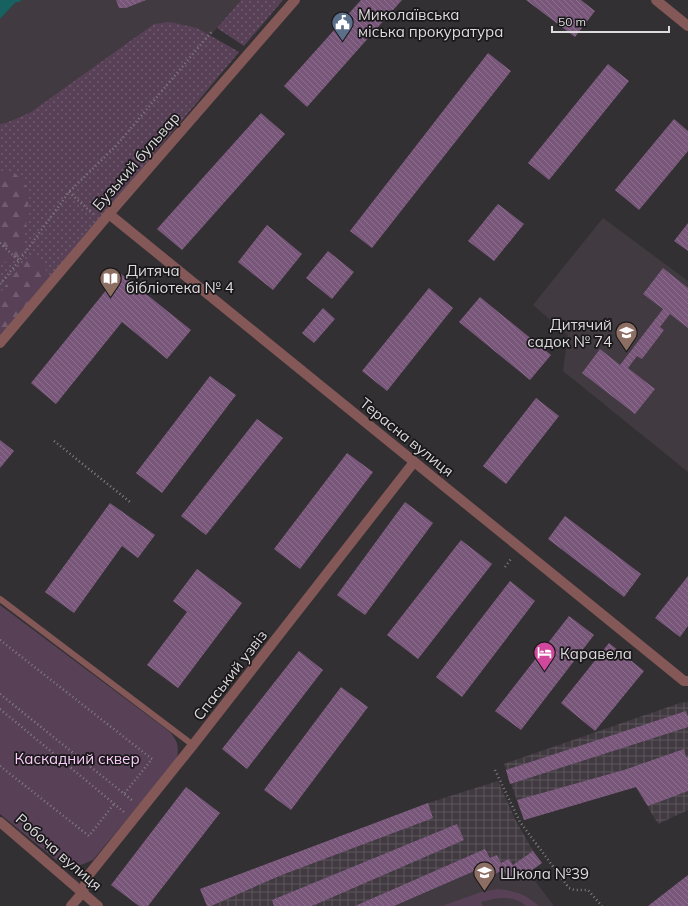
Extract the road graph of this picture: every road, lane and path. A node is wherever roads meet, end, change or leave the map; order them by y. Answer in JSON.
{"nodes":[{"id":1,"x":295,"y":0,"type":"edge"},
{"id":2,"x":656,"y":0,"type":"edge"},
{"id":3,"x":688,"y":26,"type":"edge"},
{"id":4,"x":213,"y":30,"type":"dead end"},
{"id":5,"x":69,"y":192,"type":"junction"},
{"id":6,"x":94,"y":214,"type":"dead end"},
{"id":7,"x":109,"y":214,"type":"junction"},
{"id":8,"x":0,"y":244,"type":"edge"},
{"id":9,"x":19,"y":261,"type":"junction"},
{"id":10,"x":0,"y":284,"type":"edge"},
{"id":11,"x":0,"y":343,"type":"edge"},
{"id":12,"x":54,"y":441,"type":"dead end"},
{"id":13,"x":414,"y":462,"type":"junction"},
{"id":14,"x":130,"y":502,"type":"dead end"},
{"id":15,"x":511,"y":559,"type":"dead end"},
{"id":16,"x":505,"y":567,"type":"dead end"},
{"id":17,"x":0,"y":599,"type":"edge"},
{"id":18,"x":0,"y":640,"type":"edge"},
{"id":19,"x":688,"y":680,"type":"edge"},
{"id":20,"x":0,"y":694,"type":"edge"},
{"id":21,"x":0,"y":709,"type":"edge"},
{"id":22,"x":193,"y":745,"type":"junction"},
{"id":23,"x":0,"y":766,"type":"edge"},
{"id":24,"x":495,"y":770,"type":"dead end"},
{"id":25,"x":124,"y":794,"type":"junction"},
{"id":26,"x":133,"y":801,"type":"dead end"},
{"id":27,"x":114,"y":804,"type":"junction"},
{"id":28,"x":125,"y":812,"type":"dead end"},
{"id":29,"x":0,"y":822,"type":"edge"},
{"id":30,"x":83,"y":892,"type":"junction"},
{"id":31,"x":71,"y":906,"type":"edge"},
{"id":32,"x":98,"y":906,"type":"edge"},
{"id":33,"x":602,"y":906,"type":"edge"}],
"edges":[{"from":1,"to":7,"type":"street","name":"Бузький бульвар"},
{"from":2,"to":3,"type":"street"},
{"from":4,"to":5,"type":"path"},
{"from":5,"to":6,"type":"path"},
{"from":5,"to":9,"type":"path"},
{"from":7,"to":11,"type":"street","name":"Бузький бульвар"},
{"from":7,"to":13,"type":"street","name":"Терасна вулиця"},
{"from":8,"to":9,"type":"path"},
{"from":9,"to":10,"type":"path"},
{"from":12,"to":14,"type":"path"},
{"from":13,"to":19,"type":"street","name":"Терасна вулиця"},
{"from":13,"to":22,"type":"street","name":"Спаський узвіз"},
{"from":15,"to":16,"type":"path"},
{"from":17,"to":22,"type":"lane"},
{"from":18,"to":25,"type":"path"},
{"from":20,"to":25,"type":"path"},
{"from":21,"to":27,"type":"path"},
{"from":22,"to":30,"type":"street","name":"Спаський узвіз"},
{"from":23,"to":27,"type":"path"},
{"from":24,"to":33,"type":"path"},
{"from":25,"to":26,"type":"path"},
{"from":27,"to":28,"type":"path"},
{"from":29,"to":30,"type":"street","name":"Робоча вулиця"},
{"from":30,"to":31,"type":"street","name":"Спаський узвіз"},
{"from":30,"to":32,"type":"street","name":"Робоча вулиця"}]}
